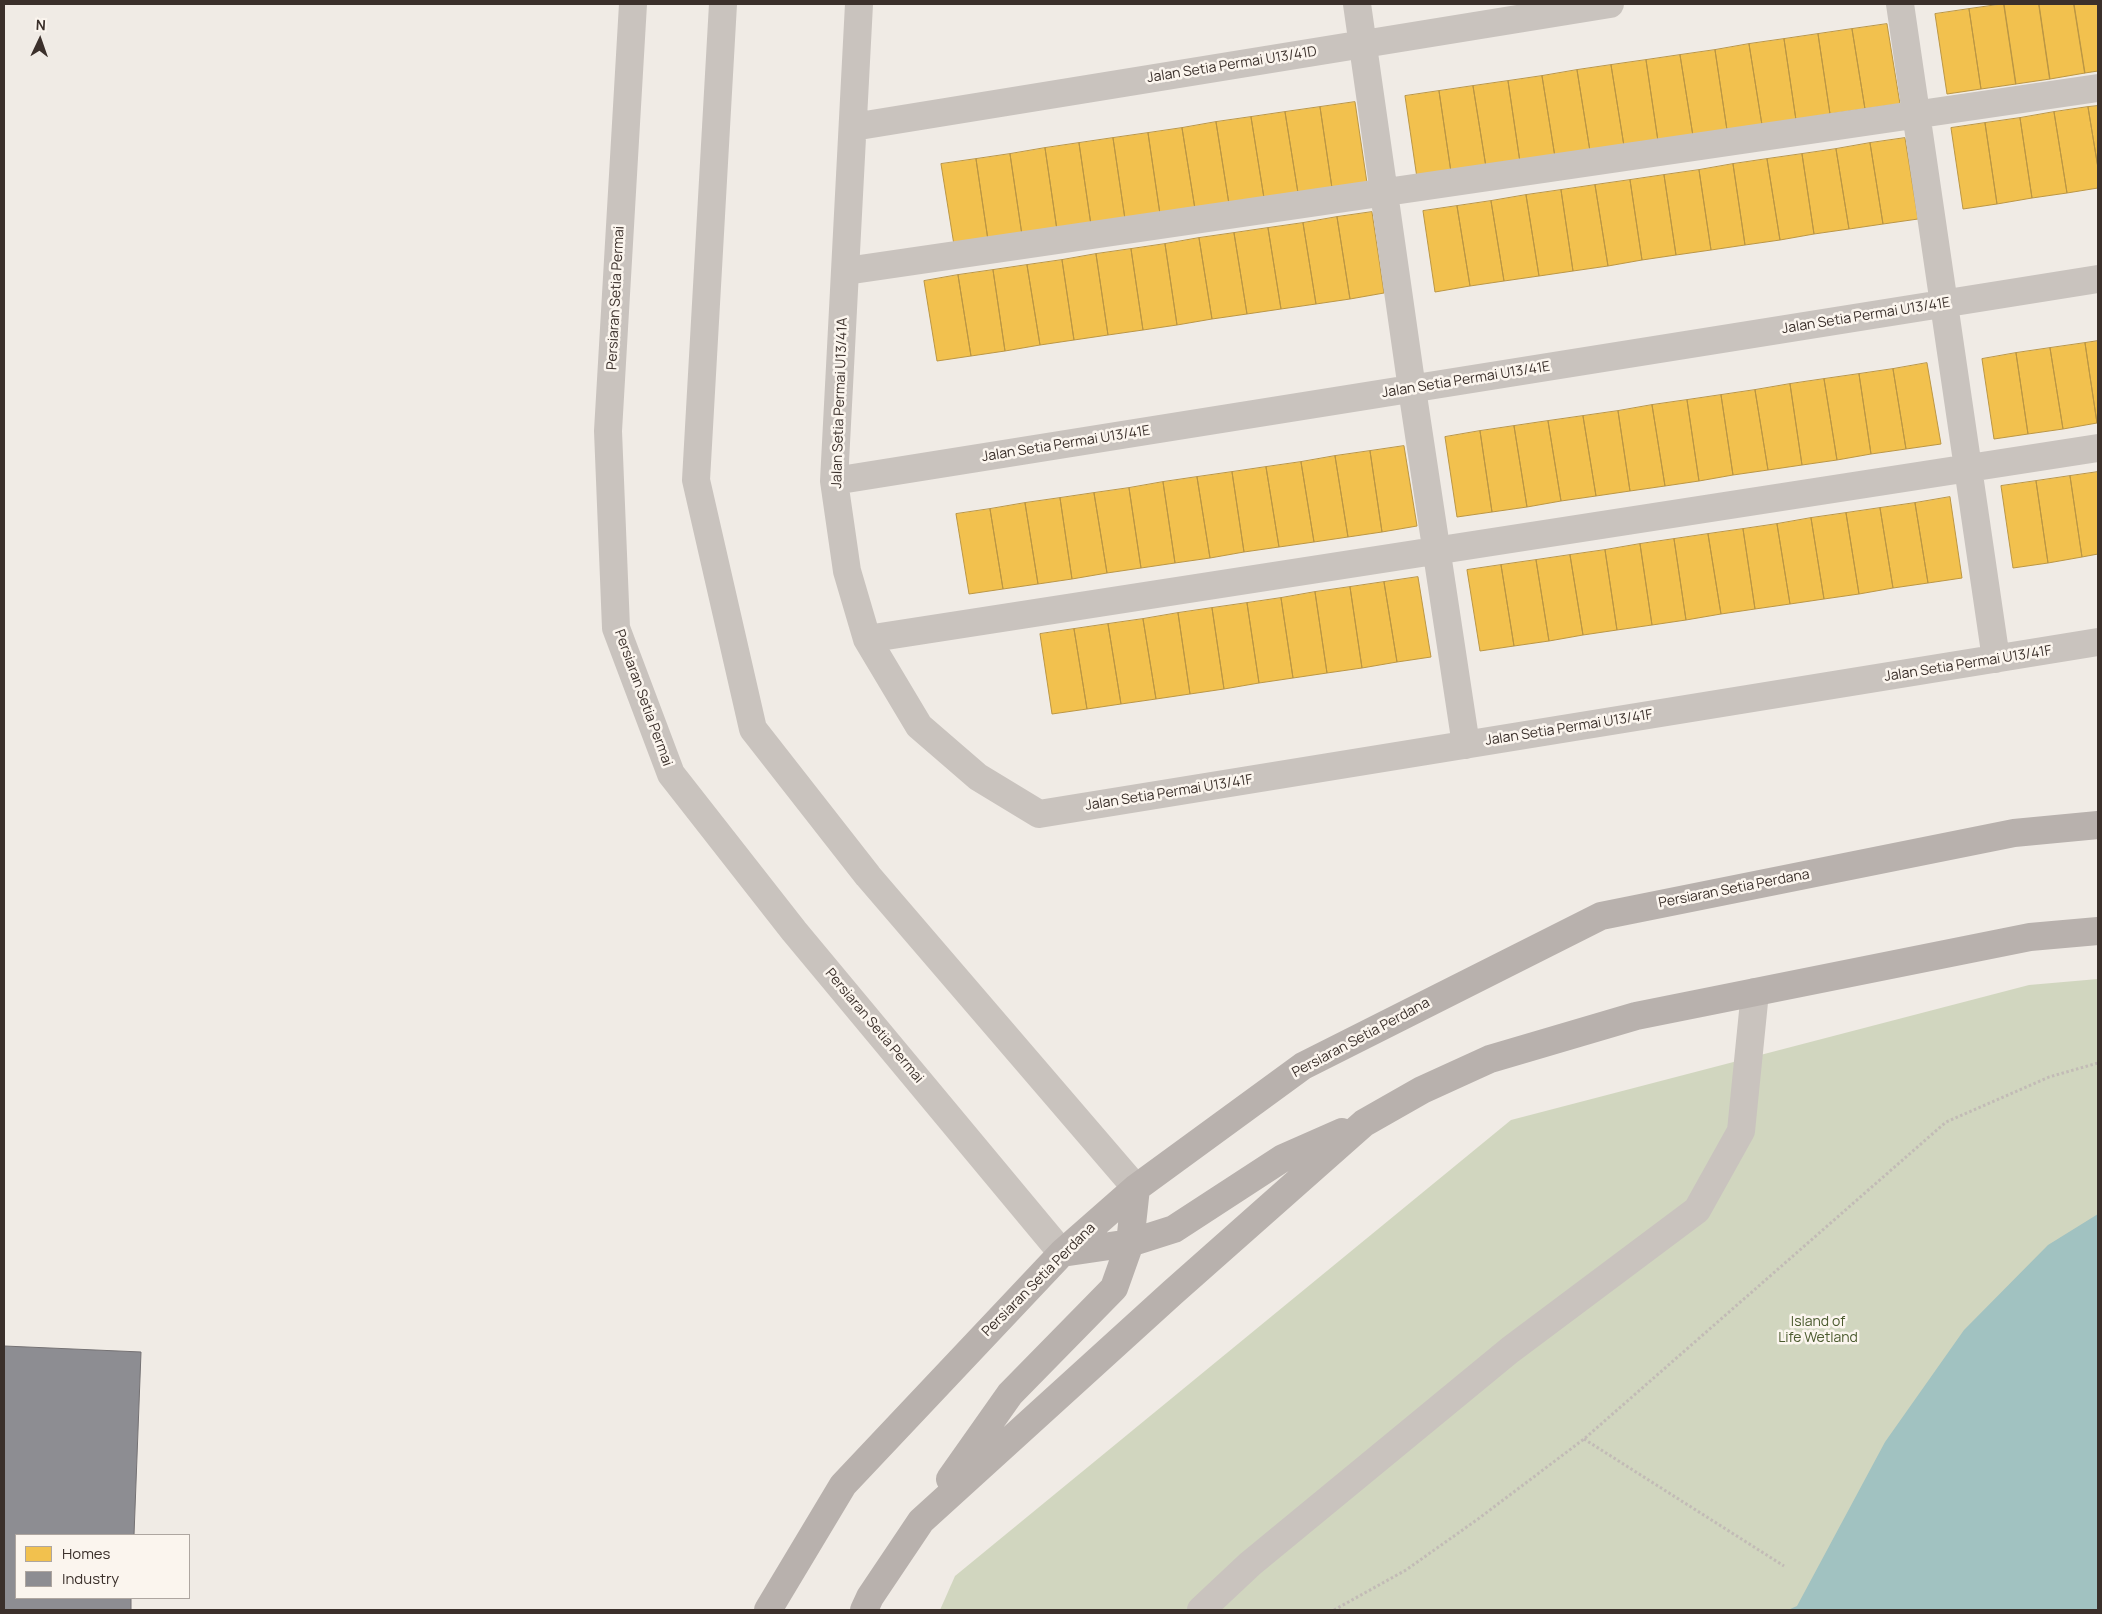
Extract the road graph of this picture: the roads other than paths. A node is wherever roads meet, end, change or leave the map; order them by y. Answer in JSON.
{"nodes":[{"id":1,"x":633,"y":4,"type":"edge"},
{"id":2,"x":723,"y":4,"type":"edge"},
{"id":3,"x":859,"y":4,"type":"edge"},
{"id":4,"x":1357,"y":4,"type":"edge"},
{"id":5,"x":1610,"y":4,"type":"edge"},
{"id":6,"x":1900,"y":4,"type":"edge"},
{"id":7,"x":1363,"y":44,"type":"junction"},
{"id":8,"x":2098,"y":88,"type":"edge"},
{"id":9,"x":1916,"y":115,"type":"junction"},
{"id":10,"x":853,"y":127,"type":"junction"},
{"id":11,"x":1384,"y":192,"type":"junction"},
{"id":12,"x":846,"y":271,"type":"junction"},
{"id":13,"x":2098,"y":279,"type":"edge"},
{"id":14,"x":1944,"y":304,"type":"junction"},
{"id":15,"x":1412,"y":389,"type":"junction"},
{"id":16,"x":2098,"y":448,"type":"edge"},
{"id":17,"x":1968,"y":468,"type":"junction"},
{"id":18,"x":834,"y":481,"type":"junction"},
{"id":19,"x":1437,"y":551,"type":"junction"},
{"id":20,"x":867,"y":638,"type":"junction"},
{"id":21,"x":2098,"y":642,"type":"edge"},
{"id":22,"x":1996,"y":659,"type":"junction"},
{"id":23,"x":1466,"y":745,"type":"junction"},
{"id":24,"x":1039,"y":814,"type":"joint"},
{"id":25,"x":2098,"y":825,"type":"edge"},
{"id":26,"x":2098,"y":931,"type":"edge"},
{"id":27,"x":1755,"y":992,"type":"junction"},
{"id":28,"x":1364,"y":1123,"type":"junction"},
{"id":29,"x":1136,"y":1188,"type":"junction"},
{"id":30,"x":1130,"y":1243,"type":"junction"},
{"id":31,"x":1062,"y":1253,"type":"junction"},
{"id":32,"x":921,"y":1521,"type":"junction"},
{"id":33,"x":768,"y":1610,"type":"edge"},
{"id":34,"x":864,"y":1610,"type":"edge"},
{"id":35,"x":1200,"y":1610,"type":"edge"}],
"edges":[{"from":1,"to":31,"type":"street","name":"Persiaran Setia Permai"},
{"from":2,"to":29,"type":"street"},
{"from":3,"to":10,"type":"street","name":"Jalan Setia Permai U13/41A"},
{"from":4,"to":7,"type":"street"},
{"from":5,"to":7,"type":"street","name":"Jalan Setia Permai U13/41D"},
{"from":6,"to":9,"type":"street"},
{"from":7,"to":10,"type":"street","name":"Jalan Setia Permai U13/41D"},
{"from":7,"to":11,"type":"street"},
{"from":8,"to":9,"type":"street"},
{"from":9,"to":11,"type":"street"},
{"from":9,"to":14,"type":"street"},
{"from":10,"to":12,"type":"street","name":"Jalan Setia Permai U13/41A"},
{"from":11,"to":12,"type":"street"},
{"from":11,"to":15,"type":"street"},
{"from":12,"to":18,"type":"street","name":"Jalan Setia Permai U13/41A"},
{"from":13,"to":14,"type":"street","name":"Jalan Setia Permai U13/41E"},
{"from":14,"to":15,"type":"street","name":"Jalan Setia Permai U13/41E"},
{"from":14,"to":17,"type":"street"},
{"from":15,"to":18,"type":"street","name":"Jalan Setia Permai U13/41E"},
{"from":15,"to":19,"type":"street"},
{"from":16,"to":17,"type":"street"},
{"from":17,"to":19,"type":"street"},
{"from":17,"to":22,"type":"street"},
{"from":18,"to":20,"type":"street","name":"Jalan Setia Permai U13/41A"},
{"from":19,"to":20,"type":"street"},
{"from":19,"to":23,"type":"street"},
{"from":20,"to":24,"type":"street","name":"Jalan Setia Permai U13/41A"},
{"from":21,"to":22,"type":"street","name":"Jalan Setia Permai U13/41F"},
{"from":22,"to":23,"type":"street","name":"Jalan Setia Permai U13/41F"},
{"from":23,"to":24,"type":"street","name":"Jalan Setia Permai U13/41F"},
{"from":25,"to":29,"type":"main road","name":"Persiaran Setia Perdana"},
{"from":26,"to":27,"type":"main road"},
{"from":27,"to":28,"type":"main road"},
{"from":27,"to":35,"type":"street"},
{"from":28,"to":30,"type":"main road"},
{"from":28,"to":32,"type":"main road"},
{"from":29,"to":30,"type":"main road"},
{"from":29,"to":31,"type":"main road","name":"Persiaran Setia Perdana"},
{"from":30,"to":31,"type":"main road"},
{"from":30,"to":32,"type":"main road"},
{"from":31,"to":33,"type":"main road","name":"Persiaran Setia Perdana"},
{"from":32,"to":34,"type":"main road"}]}
